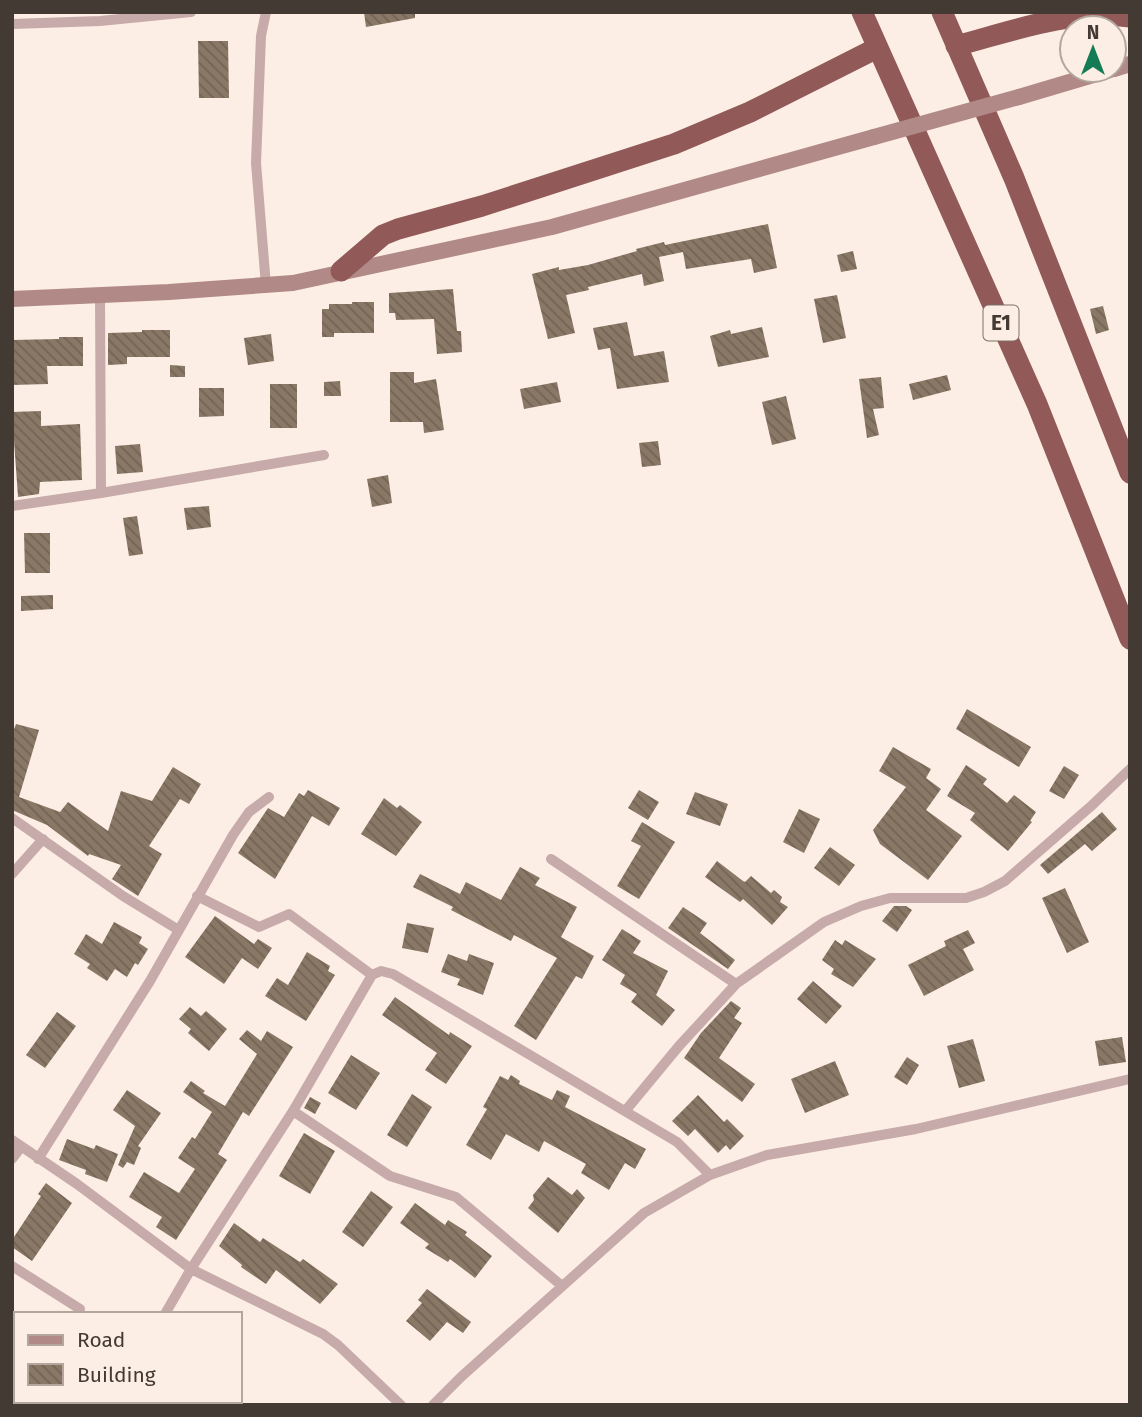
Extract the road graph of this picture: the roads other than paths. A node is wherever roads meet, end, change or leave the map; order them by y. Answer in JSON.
{"nodes":[{"id":1,"x":191,"y":12,"type":"edge"},
{"id":2,"x":266,"y":12,"type":"edge"},
{"id":3,"x":862,"y":12,"type":"edge"},
{"id":4,"x":942,"y":12,"type":"edge"},
{"id":5,"x":135,"y":15,"type":"edge"},
{"id":6,"x":1058,"y":16,"type":"edge"},
{"id":7,"x":12,"y":24,"type":"edge"},
{"id":8,"x":956,"y":46,"type":"junction"},
{"id":9,"x":877,"y":48,"type":"junction"},
{"id":10,"x":1060,"y":84,"type":"edge"},
{"id":11,"x":341,"y":271,"type":"junction"},
{"id":12,"x":266,"y":286,"type":"junction"},
{"id":13,"x":100,"y":295,"type":"junction"},
{"id":14,"x":12,"y":299,"type":"edge"},
{"id":15,"x":324,"y":455,"type":"dead end"},
{"id":16,"x":1130,"y":473,"type":"edge"},
{"id":17,"x":101,"y":494,"type":"junction"},
{"id":18,"x":12,"y":506,"type":"edge"},
{"id":19,"x":1130,"y":639,"type":"edge"},
{"id":20,"x":1130,"y":769,"type":"edge"},
{"id":21,"x":269,"y":797,"type":"dead end"},
{"id":22,"x":12,"y":818,"type":"edge"},
{"id":23,"x":43,"y":839,"type":"junction"},
{"id":24,"x":551,"y":859,"type":"dead end"},
{"id":25,"x":12,"y":874,"type":"edge"},
{"id":26,"x":197,"y":896,"type":"junction"},
{"id":27,"x":177,"y":929,"type":"junction"},
{"id":28,"x":372,"y":975,"type":"junction"},
{"id":29,"x":736,"y":984,"type":"junction"},
{"id":30,"x":1130,"y":1079,"type":"edge"},
{"id":31,"x":626,"y":1110,"type":"junction"},
{"id":32,"x":293,"y":1111,"type":"junction"},
{"id":33,"x":17,"y":1144,"type":"edge"},
{"id":34,"x":38,"y":1158,"type":"junction"},
{"id":35,"x":12,"y":1159,"type":"edge"},
{"id":36,"x":710,"y":1175,"type":"junction"},
{"id":37,"x":12,"y":1266,"type":"edge"},
{"id":38,"x":191,"y":1269,"type":"junction"},
{"id":39,"x":562,"y":1286,"type":"junction"},
{"id":40,"x":80,"y":1309,"type":"dead end"},
{"id":41,"x":166,"y":1312,"type":"edge"},
{"id":42,"x":401,"y":1405,"type":"edge"},
{"id":43,"x":433,"y":1405,"type":"edge"}],
"edges":[{"from":1,"to":5,"type":"street"},
{"from":2,"to":12,"type":"street"},
{"from":3,"to":9,"type":"highway","number":"E1"},
{"from":4,"to":8,"type":"highway"},
{"from":5,"to":7,"type":"street"},
{"from":6,"to":8,"type":"highway"},
{"from":8,"to":16,"type":"highway"},
{"from":9,"to":11,"type":"highway"},
{"from":9,"to":19,"type":"highway","number":"E1"},
{"from":10,"to":11,"type":"main road","bridge":true},
{"from":11,"to":12,"type":"main road"},
{"from":12,"to":13,"type":"main road"},
{"from":13,"to":14,"type":"main road"},
{"from":13,"to":17,"type":"street"},
{"from":15,"to":17,"type":"street"},
{"from":17,"to":18,"type":"street"},
{"from":20,"to":29,"type":"street"},
{"from":21,"to":26,"type":"street"},
{"from":22,"to":23,"type":"street"},
{"from":23,"to":25,"type":"street"},
{"from":23,"to":27,"type":"street"},
{"from":24,"to":29,"type":"street"},
{"from":26,"to":27,"type":"street"},
{"from":26,"to":28,"type":"street"},
{"from":27,"to":34,"type":"street"},
{"from":28,"to":31,"type":"street"},
{"from":28,"to":32,"type":"street"},
{"from":29,"to":31,"type":"street"},
{"from":30,"to":36,"type":"street"},
{"from":31,"to":36,"type":"street"},
{"from":32,"to":38,"type":"street"},
{"from":32,"to":39,"type":"street"},
{"from":33,"to":34,"type":"street"},
{"from":33,"to":35,"type":"street"},
{"from":34,"to":38,"type":"street"},
{"from":36,"to":39,"type":"street"},
{"from":37,"to":40,"type":"street"},
{"from":38,"to":41,"type":"street"},
{"from":38,"to":42,"type":"street"},
{"from":39,"to":43,"type":"street"}]}
